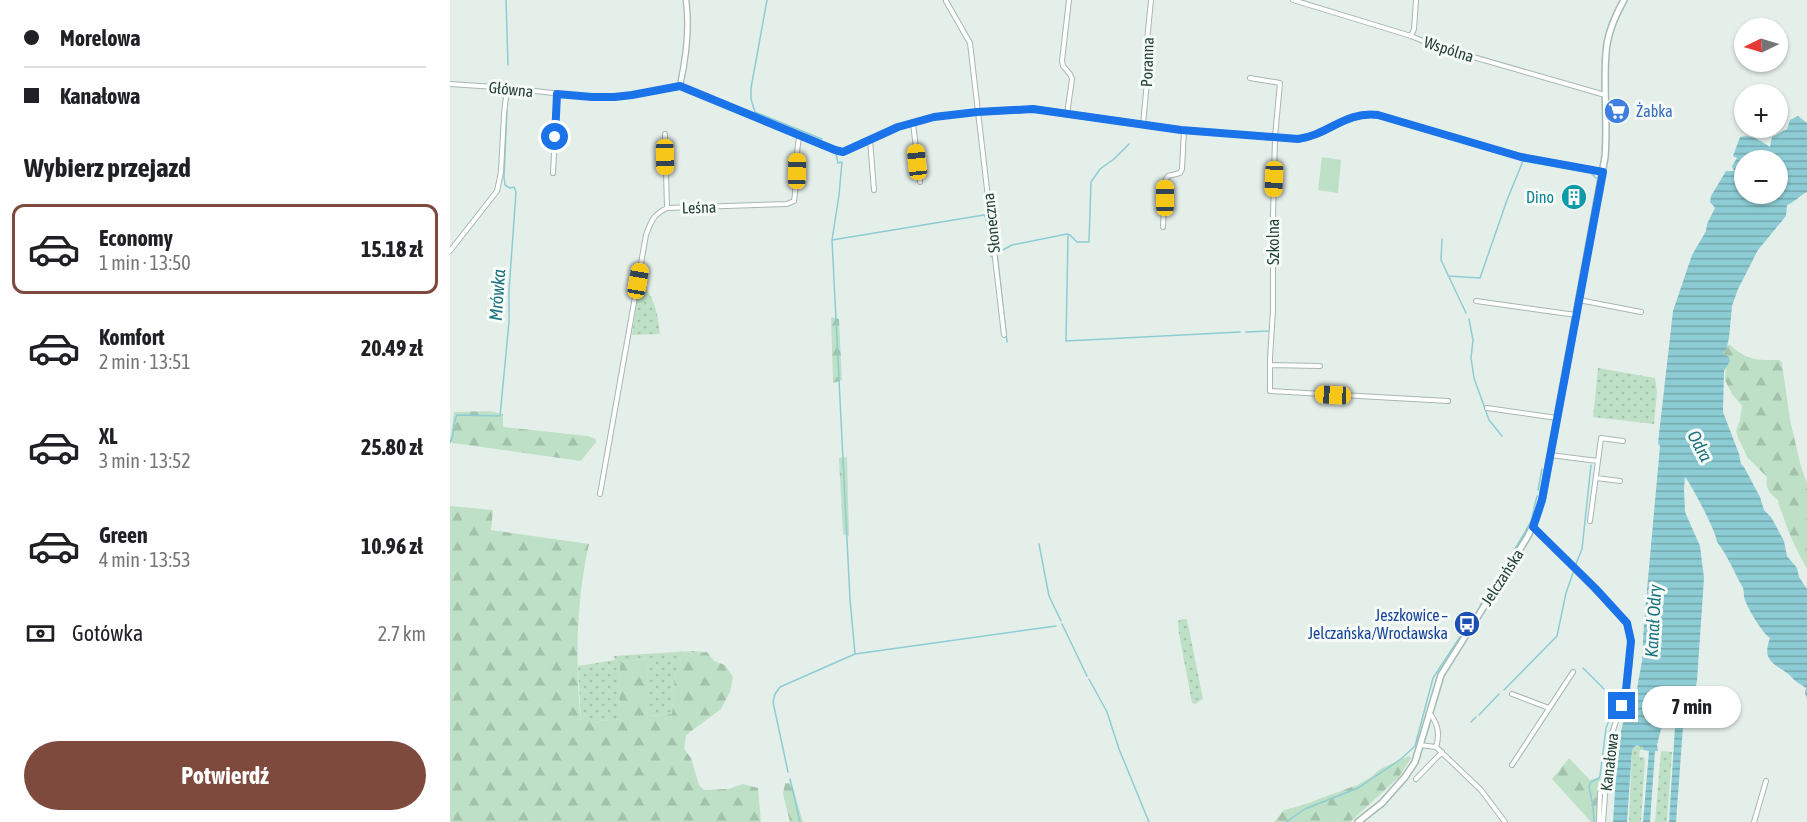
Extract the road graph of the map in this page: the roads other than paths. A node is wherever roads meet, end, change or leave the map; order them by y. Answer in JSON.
{"nodes":[{"id":1,"x":686,"y":0,"type":"edge"},
{"id":2,"x":1069,"y":0,"type":"edge"},
{"id":3,"x":1151,"y":0,"type":"edge"},
{"id":4,"x":1293,"y":0,"type":"edge"},
{"id":5,"x":1416,"y":0,"type":"edge"},
{"id":6,"x":1624,"y":0,"type":"edge"},
{"id":7,"x":946,"y":1,"type":"edge"},
{"id":8,"x":1411,"y":36,"type":"junction"},
{"id":9,"x":1250,"y":78,"type":"dead end"},
{"id":10,"x":450,"y":84,"type":"edge"},
{"id":11,"x":680,"y":86,"type":"junction"},
{"id":12,"x":507,"y":88,"type":"junction"},
{"id":13,"x":557,"y":94,"type":"junction"},
{"id":14,"x":1606,"y":96,"type":"junction"},
{"id":15,"x":977,"y":112,"type":"junction"},
{"id":16,"x":1067,"y":114,"type":"junction"},
{"id":17,"x":913,"y":123,"type":"junction"},
{"id":18,"x":1143,"y":125,"type":"junction"},
{"id":19,"x":1184,"y":130,"type":"junction"},
{"id":20,"x":665,"y":134,"type":"dead end"},
{"id":21,"x":800,"y":135,"type":"junction"},
{"id":22,"x":1275,"y":137,"type":"junction"},
{"id":23,"x":870,"y":140,"type":"junction"},
{"id":24,"x":1603,"y":172,"type":"junction"},
{"id":25,"x":553,"y":173,"type":"dead end"},
{"id":26,"x":920,"y":182,"type":"dead end"},
{"id":27,"x":874,"y":190,"type":"dead end"},
{"id":28,"x":667,"y":208,"type":"junction"},
{"id":29,"x":1163,"y":227,"type":"dead end"},
{"id":30,"x":450,"y":250,"type":"edge"},
{"id":31,"x":1579,"y":300,"type":"junction"},
{"id":32,"x":1476,"y":301,"type":"dead end"},
{"id":33,"x":1641,"y":312,"type":"dead end"},
{"id":34,"x":1576,"y":315,"type":"junction"},
{"id":35,"x":1004,"y":335,"type":"dead end"},
{"id":36,"x":1270,"y":365,"type":"junction"},
{"id":37,"x":1320,"y":366,"type":"dead end"},
{"id":38,"x":1448,"y":401,"type":"dead end"},
{"id":39,"x":1488,"y":408,"type":"dead end"},
{"id":40,"x":1557,"y":418,"type":"junction"},
{"id":41,"x":1623,"y":441,"type":"dead end"},
{"id":42,"x":1550,"y":455,"type":"junction"},
{"id":43,"x":1598,"y":461,"type":"junction"},
{"id":44,"x":1596,"y":478,"type":"junction"},
{"id":45,"x":1620,"y":481,"type":"dead end"},
{"id":46,"x":600,"y":494,"type":"dead end"},
{"id":47,"x":1590,"y":521,"type":"dead end"},
{"id":48,"x":1533,"y":527,"type":"junction"},
{"id":49,"x":1573,"y":672,"type":"dead end"},
{"id":50,"x":1512,"y":694,"type":"dead end"},
{"id":51,"x":1549,"y":708,"type":"junction"},
{"id":52,"x":1429,"y":713,"type":"junction"},
{"id":53,"x":1420,"y":745,"type":"junction"},
{"id":54,"x":1436,"y":747,"type":"junction"},
{"id":55,"x":1442,"y":752,"type":"junction"},
{"id":56,"x":1512,"y":765,"type":"dead end"},
{"id":57,"x":1416,"y":779,"type":"dead end"},
{"id":58,"x":1766,"y":781,"type":"dead end"},
{"id":59,"x":1358,"y":822,"type":"edge"},
{"id":60,"x":1505,"y":822,"type":"edge"},
{"id":61,"x":1601,"y":822,"type":"edge"},
{"id":62,"x":1755,"y":822,"type":"edge"}],
"edges":[{"from":1,"to":11,"type":"street"},
{"from":2,"to":16,"type":"street"},
{"from":3,"to":18,"type":"street","name":"Poranna"},
{"from":4,"to":8,"type":"street","name":"Wspólna"},
{"from":5,"to":8,"type":"street"},
{"from":6,"to":14,"type":"main road","name":"Jelczańska"},
{"from":7,"to":15,"type":"street","name":"Słoneczna"},
{"from":8,"to":14,"type":"street","name":"Wspólna"},
{"from":9,"to":22,"type":"street","name":"Szkolna"},
{"from":10,"to":12,"type":"street","name":"Główna"},
{"from":11,"to":13,"type":"street","name":"Główna"},
{"from":11,"to":21,"type":"street"},
{"from":12,"to":13,"type":"street","name":"Główna"},
{"from":12,"to":30,"type":"street"},
{"from":13,"to":25,"type":"street"},
{"from":14,"to":24,"type":"main road","name":"Jelczańska"},
{"from":15,"to":16,"type":"street"},
{"from":15,"to":17,"type":"street"},
{"from":15,"to":35,"type":"street","name":"Słoneczna"},
{"from":16,"to":18,"type":"street"},
{"from":17,"to":23,"type":"street"},
{"from":17,"to":26,"type":"street"},
{"from":18,"to":19,"type":"street"},
{"from":19,"to":22,"type":"street"},
{"from":19,"to":29,"type":"street"},
{"from":20,"to":28,"type":"street"},
{"from":21,"to":23,"type":"street"},
{"from":21,"to":28,"type":"street","name":"Leśna"},
{"from":22,"to":24,"type":"street"},
{"from":22,"to":36,"type":"street","name":"Szkolna"},
{"from":23,"to":27,"type":"street"},
{"from":24,"to":31,"type":"main road","name":"Jelczańska"},
{"from":28,"to":46,"type":"street","name":"Leśna"},
{"from":31,"to":33,"type":"street"},
{"from":31,"to":34,"type":"main road","name":"Jelczańska"},
{"from":32,"to":34,"type":"street"},
{"from":34,"to":40,"type":"main road","name":"Jelczańska"},
{"from":36,"to":37,"type":"street"},
{"from":36,"to":38,"type":"street","name":"Szkolna"},
{"from":39,"to":40,"type":"street"},
{"from":40,"to":42,"type":"main road","name":"Jelczańska"},
{"from":41,"to":43,"type":"street"},
{"from":42,"to":43,"type":"street"},
{"from":42,"to":48,"type":"main road","name":"Jelczańska"},
{"from":43,"to":44,"type":"street"},
{"from":44,"to":45,"type":"street"},
{"from":44,"to":47,"type":"street"},
{"from":48,"to":52,"type":"main road","name":"Jelczańska"},
{"from":48,"to":61,"type":"street","name":"Kanałowa"},
{"from":49,"to":51,"type":"street"},
{"from":50,"to":51,"type":"street"},
{"from":51,"to":56,"type":"street"},
{"from":52,"to":53,"type":"main road","name":"Jelczańska"},
{"from":52,"to":54,"type":"street"},
{"from":53,"to":54,"type":"street"},
{"from":53,"to":59,"type":"main road","name":"Jelczańska"},
{"from":54,"to":55,"type":"street"},
{"from":55,"to":57,"type":"street"},
{"from":55,"to":60,"type":"street"},
{"from":58,"to":62,"type":"street"}]}
